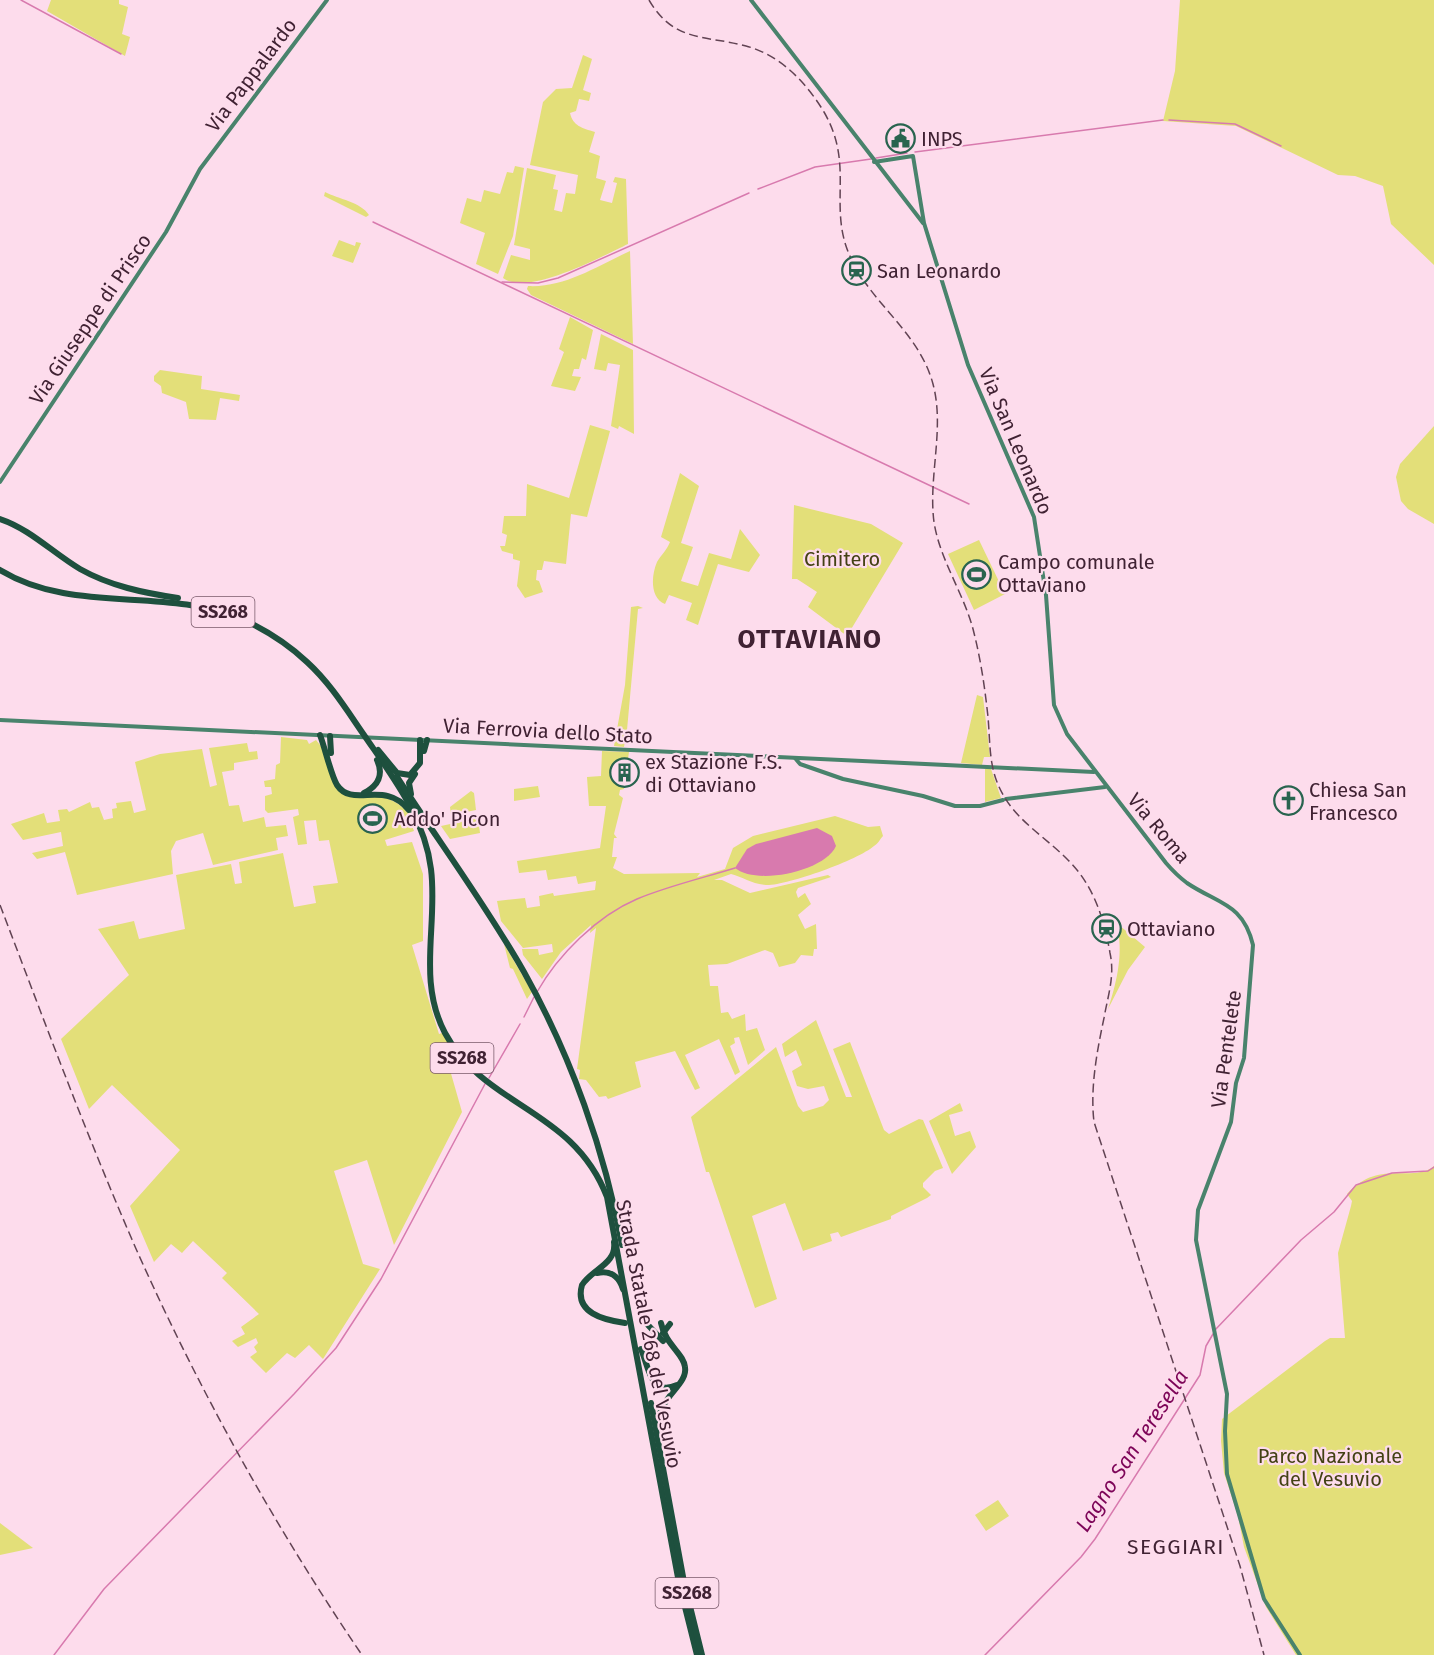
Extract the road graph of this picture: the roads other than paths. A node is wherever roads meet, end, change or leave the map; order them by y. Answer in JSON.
{"nodes":[{"id":1,"x":327,"y":0,"type":"edge"},
{"id":2,"x":751,"y":0,"type":"edge"},
{"id":3,"x":874,"y":162,"type":"junction"},
{"id":4,"x":200,"y":169,"type":"joint"},
{"id":5,"x":924,"y":223,"type":"junction"},
{"id":6,"x":0,"y":482,"type":"edge"},
{"id":7,"x":0,"y":519,"type":"edge"},
{"id":8,"x":0,"y":570,"type":"edge"},
{"id":9,"x":319,"y":671,"type":"junction"},
{"id":10,"x":0,"y":720,"type":"edge"},
{"id":11,"x":363,"y":733,"type":"junction"},
{"id":12,"x":320,"y":735,"type":"junction"},
{"id":13,"x":330,"y":736,"type":"junction"},
{"id":14,"x":423,"y":740,"type":"junction"},
{"id":15,"x":373,"y":746,"type":"junction"},
{"id":16,"x":795,"y":758,"type":"junction"},
{"id":17,"x":1095,"y":772,"type":"junction"},
{"id":18,"x":1106,"y":787,"type":"junction"},
{"id":19,"x":418,"y":817,"type":"junction"},
{"id":20,"x":1254,"y":945,"type":"joint"},
{"id":21,"x":606,"y":1184,"type":"junction"},
{"id":22,"x":607,"y":1197,"type":"junction"},
{"id":23,"x":593,"y":1274,"type":"junction"},
{"id":24,"x":629,"y":1318,"type":"junction"},
{"id":25,"x":659,"y":1323,"type":"dead end"},
{"id":26,"x":647,"y":1324,"type":"dead end"},
{"id":27,"x":670,"y":1324,"type":"dead end"},
{"id":28,"x":635,"y":1328,"type":"junction"},
{"id":29,"x":661,"y":1334,"type":"junction"},
{"id":30,"x":641,"y":1349,"type":"junction"},
{"id":31,"x":680,"y":1383,"type":"junction"},
{"id":32,"x":659,"y":1447,"type":"junction"},
{"id":33,"x":1299,"y":1653,"type":"edge"},
{"id":34,"x":697,"y":1655,"type":"edge"},
{"id":35,"x":702,"y":1655,"type":"edge"}],
"edges":[{"from":1,"to":4,"type":"main road","name":"Via Pappalardo"},
{"from":2,"to":3,"type":"main road"},
{"from":3,"to":5,"type":"main road"},
{"from":3,"to":5,"type":"main road"},
{"from":4,"to":6,"type":"main road","name":"Via Giuseppe di Prisco"},
{"from":5,"to":17,"type":"main road","name":"Via San Leonardo"},
{"from":7,"to":9,"type":"highway","number":"SS268"},
{"from":8,"to":9,"type":"highway","number":"SS268"},
{"from":9,"to":11,"type":"highway","number":"SS268"},
{"from":9,"to":11,"type":"highway","number":"SS268"},
{"from":10,"to":12,"type":"main road","name":"Via Ferrovia dello Stato"},
{"from":11,"to":15,"type":"highway"},
{"from":12,"to":13,"type":"main road","name":"Via Ferrovia dello Stato"},
{"from":12,"to":19,"type":"highway"},
{"from":13,"to":14,"type":"main road","name":"Via Ferrovia dello Stato"},
{"from":13,"to":15,"type":"highway"},
{"from":14,"to":15,"type":"highway"},
{"from":14,"to":16,"type":"main road","name":"Via Ferrovia dello Stato"},
{"from":14,"to":19,"type":"highway"},
{"from":15,"to":19,"type":"highway","name":"Strada Statale 268 del Vesuvio","number":"SS268"},
{"from":16,"to":17,"type":"main road","name":"Via Ferrovia dello Stato"},
{"from":16,"to":18,"type":"main road"},
{"from":17,"to":18,"type":"main road","name":"Via Roma"},
{"from":18,"to":20,"type":"main road","name":"Via Roma"},
{"from":19,"to":21,"type":"highway","name":"Strada Statale 268 del Vesuvio","number":"SS268"},
{"from":19,"to":21,"type":"highway","name":"Strada Statale 268 del Vesuvio","number":"SS268"},
{"from":20,"to":33,"type":"main road","name":"Via Pentelete"},
{"from":21,"to":22,"type":"highway","name":"Strada Statale 268 del Vesuvio","number":"SS268"},
{"from":21,"to":24,"type":"highway","name":"Strada Statale 268 del Vesuvio","number":"SS268"},
{"from":22,"to":23,"type":"highway"},
{"from":22,"to":24,"type":"highway","name":"Strada Statale 268 del Vesuvio","number":"SS268"},
{"from":23,"to":24,"type":"highway"},
{"from":23,"to":24,"type":"highway"},
{"from":24,"to":28,"type":"highway","name":"Strada Statale 268 del Vesuvio","number":"SS268"},
{"from":25,"to":29,"type":"highway"},
{"from":26,"to":29,"type":"highway"},
{"from":27,"to":29,"type":"highway"},
{"from":28,"to":30,"type":"highway","name":"Strada Statale 268 del Vesuvio","number":"SS268"},
{"from":28,"to":34,"type":"highway","name":"Strada Statale 268 del Vesuvio","number":"SS268"},
{"from":29,"to":31,"type":"highway"},
{"from":30,"to":31,"type":"highway"},
{"from":30,"to":32,"type":"highway","name":"Strada Statale 268 del Vesuvio","number":"SS268"},
{"from":31,"to":32,"type":"highway"},
{"from":32,"to":35,"type":"highway","name":"Strada Statale 268 del Vesuvio","number":"SS268"}]}
